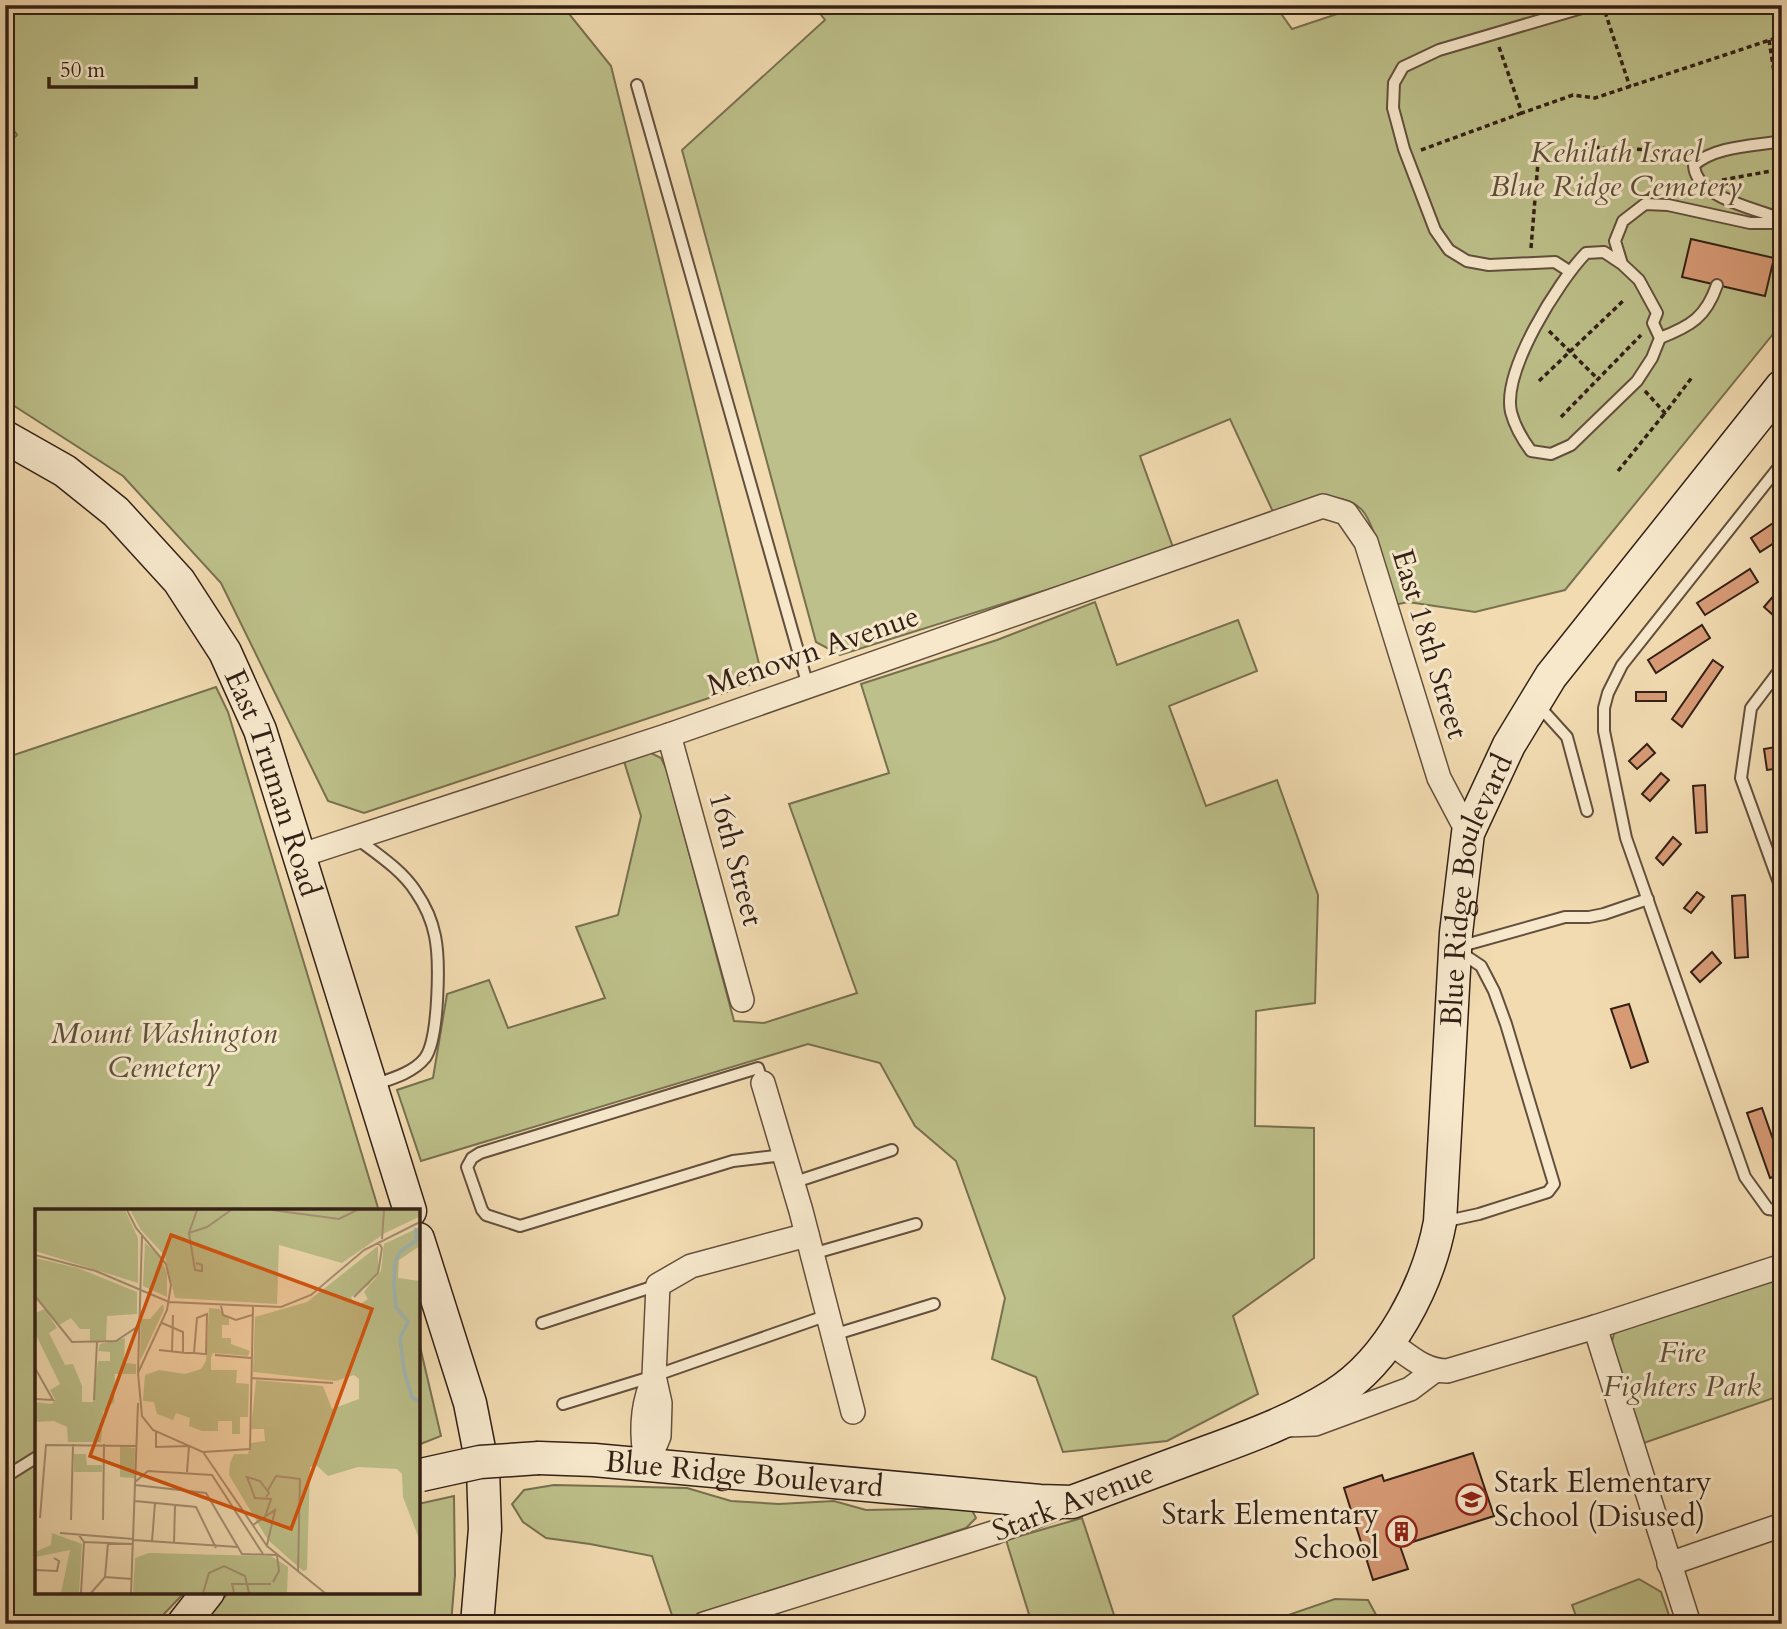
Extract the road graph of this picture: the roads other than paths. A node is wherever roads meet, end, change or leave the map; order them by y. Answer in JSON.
{"nodes":[{"id":1,"x":1592,"y":5,"type":"edge"},
{"id":2,"x":637,"y":85,"type":"dead end"},
{"id":3,"x":1782,"y":141,"type":"edge"},
{"id":4,"x":1782,"y":221,"type":"edge"},
{"id":5,"x":1622,"y":264,"type":"junction"},
{"id":6,"x":1569,"y":271,"type":"junction"},
{"id":7,"x":1717,"y":285,"type":"dead end"},
{"id":8,"x":1660,"y":338,"type":"junction"},
{"id":9,"x":1782,"y":386,"type":"edge"},
{"id":10,"x":5,"y":437,"type":"edge"},
{"id":11,"x":1782,"y":463,"type":"edge"},
{"id":12,"x":1346,"y":513,"type":"joint"},
{"id":13,"x":1782,"y":667,"type":"edge"},
{"id":14,"x":808,"y":686,"type":"junction"},
{"id":15,"x":1535,"y":702,"type":"junction"},
{"id":16,"x":669,"y":734,"type":"junction"},
{"id":17,"x":1587,"y":811,"type":"dead end"},
{"id":18,"x":1468,"y":833,"type":"junction"},
{"id":19,"x":356,"y":838,"type":"junction"},
{"id":20,"x":299,"y":856,"type":"junction"},
{"id":21,"x":1782,"y":891,"type":"edge"},
{"id":22,"x":1648,"y":899,"type":"junction"},
{"id":23,"x":1455,"y":948,"type":"junction"},
{"id":24,"x":742,"y":1000,"type":"dead end"},
{"id":25,"x":763,"y":1083,"type":"joint"},
{"id":26,"x":371,"y":1086,"type":"junction"},
{"id":27,"x":892,"y":1150,"type":"dead end"},
{"id":28,"x":784,"y":1155,"type":"junction"},
{"id":29,"x":792,"y":1183,"type":"junction"},
{"id":30,"x":409,"y":1209,"type":"edge"},
{"id":31,"x":1782,"y":1211,"type":"edge"},
{"id":32,"x":1440,"y":1222,"type":"junction"},
{"id":33,"x":916,"y":1224,"type":"dead end"},
{"id":34,"x":420,"y":1245,"type":"edge"},
{"id":35,"x":810,"y":1245,"type":"junction"},
{"id":36,"x":1782,"y":1266,"type":"edge"},
{"id":37,"x":658,"y":1285,"type":"junction"},
{"id":38,"x":934,"y":1304,"type":"dead end"},
{"id":39,"x":542,"y":1323,"type":"dead end"},
{"id":40,"x":830,"y":1325,"type":"junction"},
{"id":41,"x":1595,"y":1327,"type":"junction"},
{"id":42,"x":1388,"y":1341,"type":"junction"},
{"id":43,"x":1434,"y":1371,"type":"junction"},
{"id":44,"x":654,"y":1376,"type":"junction"},
{"id":45,"x":563,"y":1404,"type":"dead end"},
{"id":46,"x":853,"y":1412,"type":"dead end"},
{"id":47,"x":1280,"y":1425,"type":"junction"},
{"id":48,"x":35,"y":1458,"type":"edge"},
{"id":49,"x":647,"y":1465,"type":"junction"},
{"id":50,"x":420,"y":1476,"type":"edge"},
{"id":51,"x":5,"y":1477,"type":"edge"},
{"id":52,"x":1072,"y":1502,"type":"junction"},
{"id":53,"x":1782,"y":1525,"type":"edge"},
{"id":54,"x":1669,"y":1564,"type":"junction"},
{"id":55,"x":206,"y":1594,"type":"edge"},
{"id":56,"x":716,"y":1622,"type":"edge"},
{"id":57,"x":183,"y":1624,"type":"edge"},
{"id":58,"x":477,"y":1624,"type":"edge"},
{"id":59,"x":1689,"y":1624,"type":"edge"}],
"edges":[{"from":1,"to":6,"type":"lane"},
{"from":2,"to":14,"type":"lane"},
{"from":3,"to":4,"type":"lane"},
{"from":4,"to":5,"type":"lane"},
{"from":5,"to":6,"type":"lane"},
{"from":5,"to":8,"type":"lane"},
{"from":6,"to":8,"type":"lane"},
{"from":7,"to":8,"type":"lane"},
{"from":9,"to":15,"type":"main road","name":"Blue Ridge Boulevard"},
{"from":10,"to":20,"type":"main road","name":"East Truman Road"},
{"from":11,"to":22,"type":"lane"},
{"from":12,"to":14,"type":"street","name":"Menown Avenue"},
{"from":12,"to":18,"type":"street","name":"East 18th Street"},
{"from":13,"to":21,"type":"lane"},
{"from":14,"to":16,"type":"street","name":"Menown Avenue"},
{"from":15,"to":17,"type":"lane"},
{"from":15,"to":18,"type":"main road","name":"Blue Ridge Boulevard"},
{"from":16,"to":19,"type":"street","name":"Menown Avenue"},
{"from":16,"to":24,"type":"street","name":"16th Street"},
{"from":18,"to":23,"type":"main road","name":"Blue Ridge Boulevard"},
{"from":19,"to":20,"type":"street","name":"Menown Avenue"},
{"from":19,"to":26,"type":"lane"},
{"from":20,"to":26,"type":"main road","name":"East Truman Road"},
{"from":22,"to":23,"type":"lane"},
{"from":22,"to":31,"type":"lane"},
{"from":23,"to":32,"type":"main road","name":"Blue Ridge Boulevard"},
{"from":23,"to":32,"type":"lane"},
{"from":25,"to":28,"type":"street"},
{"from":25,"to":28,"type":"lane"},
{"from":26,"to":30,"type":"main road","name":"East Truman Road"},
{"from":27,"to":29,"type":"lane"},
{"from":28,"to":29,"type":"street"},
{"from":29,"to":35,"type":"street"},
{"from":32,"to":42,"type":"main road","name":"Blue Ridge Boulevard"},
{"from":33,"to":35,"type":"lane"},
{"from":34,"to":58,"type":"main road"},
{"from":35,"to":37,"type":"street"},
{"from":35,"to":40,"type":"street"},
{"from":36,"to":41,"type":"street","name":"Stark Avenue"},
{"from":37,"to":39,"type":"lane"},
{"from":37,"to":44,"type":"street"},
{"from":38,"to":40,"type":"lane"},
{"from":40,"to":44,"type":"lane"},
{"from":40,"to":46,"type":"street"},
{"from":41,"to":43,"type":"street","name":"Stark Avenue"},
{"from":41,"to":54,"type":"street"},
{"from":42,"to":43,"type":"street"},
{"from":42,"to":47,"type":"main road","name":"Blue Ridge Boulevard"},
{"from":43,"to":47,"type":"street","name":"Stark Avenue"},
{"from":44,"to":45,"type":"lane"},
{"from":44,"to":49,"type":"street"},
{"from":47,"to":52,"type":"main road","name":"Stark Avenue"},
{"from":48,"to":51,"type":"lane"},
{"from":49,"to":50,"type":"main road","name":"Blue Ridge Boulevard","bridge":true},
{"from":49,"to":52,"type":"main road","name":"Blue Ridge Boulevard"},
{"from":52,"to":56,"type":"street","name":"Stark Avenue"},
{"from":53,"to":54,"type":"street"},
{"from":54,"to":59,"type":"street"},
{"from":55,"to":57,"type":"main road"}]}
